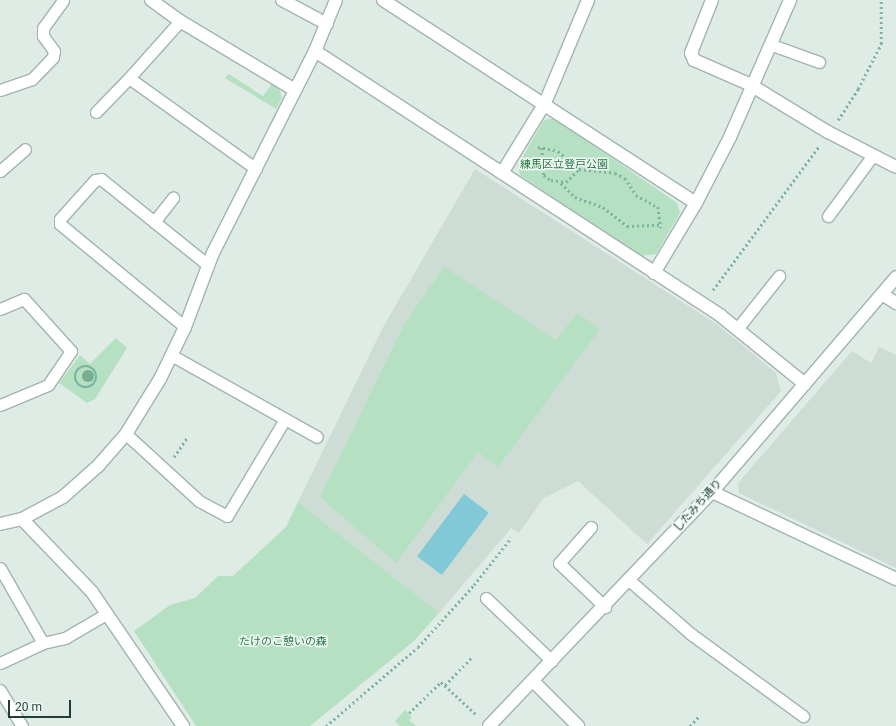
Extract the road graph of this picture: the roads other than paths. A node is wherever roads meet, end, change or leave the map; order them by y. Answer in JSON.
{"nodes":[{"id":1,"x":62,"y":0,"type":"edge"},
{"id":2,"x":282,"y":0,"type":"edge"},
{"id":3,"x":336,"y":0,"type":"edge"},
{"id":4,"x":383,"y":0,"type":"edge"},
{"id":5,"x":588,"y":0,"type":"edge"},
{"id":6,"x":712,"y":0,"type":"edge"},
{"id":7,"x":790,"y":0,"type":"edge"},
{"id":8,"x":157,"y":2,"type":"edge"},
{"id":9,"x":180,"y":21,"type":"junction"},
{"id":10,"x":327,"y":24,"type":"junction"},
{"id":11,"x":772,"y":45,"type":"junction"},
{"id":12,"x":315,"y":51,"type":"junction"},
{"id":13,"x":819,"y":62,"type":"dead end"},
{"id":14,"x":129,"y":78,"type":"junction"},
{"id":15,"x":754,"y":87,"type":"junction"},
{"id":16,"x":0,"y":90,"type":"edge"},
{"id":17,"x":295,"y":90,"type":"junction"},
{"id":18,"x":545,"y":103,"type":"junction"},
{"id":19,"x":96,"y":112,"type":"dead end"},
{"id":20,"x":25,"y":149,"type":"dead end"},
{"id":21,"x":873,"y":155,"type":"junction"},
{"id":22,"x":896,"y":167,"type":"edge"},
{"id":23,"x":256,"y":169,"type":"junction"},
{"id":24,"x":0,"y":170,"type":"edge"},
{"id":25,"x":502,"y":173,"type":"junction"},
{"id":26,"x":173,"y":198,"type":"dead end"},
{"id":27,"x":696,"y":204,"type":"junction"},
{"id":28,"x":828,"y":216,"type":"dead end"},
{"id":29,"x":154,"y":222,"type":"junction"},
{"id":30,"x":208,"y":265,"type":"junction"},
{"id":31,"x":654,"y":273,"type":"junction"},
{"id":32,"x":779,"y":276,"type":"dead end"},
{"id":33,"x":896,"y":277,"type":"edge"},
{"id":34,"x":882,"y":294,"type":"junction"},
{"id":35,"x":896,"y":303,"type":"edge"},
{"id":36,"x":0,"y":309,"type":"edge"},
{"id":37,"x":185,"y":327,"type":"junction"},
{"id":38,"x":737,"y":330,"type":"junction"},
{"id":39,"x":172,"y":355,"type":"junction"},
{"id":40,"x":804,"y":384,"type":"junction"},
{"id":41,"x":0,"y":405,"type":"edge"},
{"id":42,"x":285,"y":419,"type":"junction"},
{"id":43,"x":126,"y":434,"type":"junction"},
{"id":44,"x":317,"y":437,"type":"dead end"},
{"id":45,"x":712,"y":492,"type":"junction"},
{"id":46,"x":22,"y":519,"type":"junction"},
{"id":47,"x":0,"y":524,"type":"edge"},
{"id":48,"x":591,"y":528,"type":"dead end"},
{"id":49,"x":0,"y":568,"type":"edge"},
{"id":50,"x":896,"y":579,"type":"edge"},
{"id":51,"x":630,"y":581,"type":"junction"},
{"id":52,"x":486,"y":598,"type":"dead end"},
{"id":53,"x":605,"y":607,"type":"junction"},
{"id":54,"x":106,"y":614,"type":"junction"},
{"id":55,"x":43,"y":643,"type":"junction"},
{"id":56,"x":552,"y":662,"type":"junction"},
{"id":57,"x":0,"y":663,"type":"edge"},
{"id":58,"x":533,"y":681,"type":"junction"},
{"id":59,"x":0,"y":690,"type":"edge"},
{"id":60,"x":803,"y":716,"type":"dead end"},
{"id":61,"x":486,"y":723,"type":"edge"},
{"id":62,"x":22,"y":726,"type":"edge"},
{"id":63,"x":183,"y":726,"type":"edge"},
{"id":64,"x":578,"y":726,"type":"edge"}],
"edges":[{"from":1,"to":16,"type":"lane"},
{"from":2,"to":10,"type":"street"},
{"from":3,"to":10,"type":"street"},
{"from":4,"to":18,"type":"street"},
{"from":5,"to":18,"type":"street"},
{"from":6,"to":15,"type":"street"},
{"from":7,"to":11,"type":"street"},
{"from":8,"to":9,"type":"street"},
{"from":9,"to":14,"type":"lane"},
{"from":9,"to":17,"type":"street"},
{"from":10,"to":12,"type":"street"},
{"from":11,"to":13,"type":"lane"},
{"from":11,"to":15,"type":"street"},
{"from":12,"to":17,"type":"street"},
{"from":12,"to":25,"type":"street"},
{"from":14,"to":19,"type":"lane"},
{"from":14,"to":23,"type":"lane"},
{"from":15,"to":21,"type":"street"},
{"from":15,"to":27,"type":"street"},
{"from":17,"to":23,"type":"street"},
{"from":18,"to":25,"type":"street"},
{"from":18,"to":27,"type":"street"},
{"from":20,"to":24,"type":"lane"},
{"from":21,"to":22,"type":"street"},
{"from":21,"to":28,"type":"lane"},
{"from":23,"to":30,"type":"street"},
{"from":25,"to":31,"type":"street"},
{"from":26,"to":29,"type":"lane"},
{"from":27,"to":31,"type":"street"},
{"from":29,"to":30,"type":"lane"},
{"from":29,"to":37,"type":"lane"},
{"from":30,"to":37,"type":"street"},
{"from":31,"to":38,"type":"street"},
{"from":32,"to":38,"type":"lane"},
{"from":33,"to":34,"type":"street","name":"したみち通り"},
{"from":34,"to":35,"type":"street"},
{"from":34,"to":40,"type":"street","name":"したみち通り"},
{"from":36,"to":41,"type":"lane"},
{"from":37,"to":39,"type":"street"},
{"from":38,"to":40,"type":"street"},
{"from":39,"to":42,"type":"lane"},
{"from":39,"to":43,"type":"street"},
{"from":40,"to":45,"type":"street","name":"したみち通り"},
{"from":42,"to":43,"type":"lane"},
{"from":42,"to":44,"type":"lane"},
{"from":43,"to":46,"type":"street"},
{"from":45,"to":50,"type":"street"},
{"from":45,"to":51,"type":"street","name":"したみち通り"},
{"from":46,"to":47,"type":"street"},
{"from":46,"to":54,"type":"street"},
{"from":48,"to":53,"type":"lane"},
{"from":49,"to":55,"type":"lane"},
{"from":51,"to":53,"type":"street","name":"したみち通り"},
{"from":51,"to":60,"type":"lane"},
{"from":52,"to":56,"type":"lane"},
{"from":53,"to":56,"type":"street","name":"したみち通り"},
{"from":54,"to":55,"type":"lane"},
{"from":54,"to":63,"type":"street"},
{"from":55,"to":57,"type":"lane"},
{"from":56,"to":58,"type":"street","name":"したみち通り"},
{"from":58,"to":61,"type":"street","name":"したみち通り"},
{"from":58,"to":64,"type":"street"},
{"from":59,"to":62,"type":"lane"}]}
